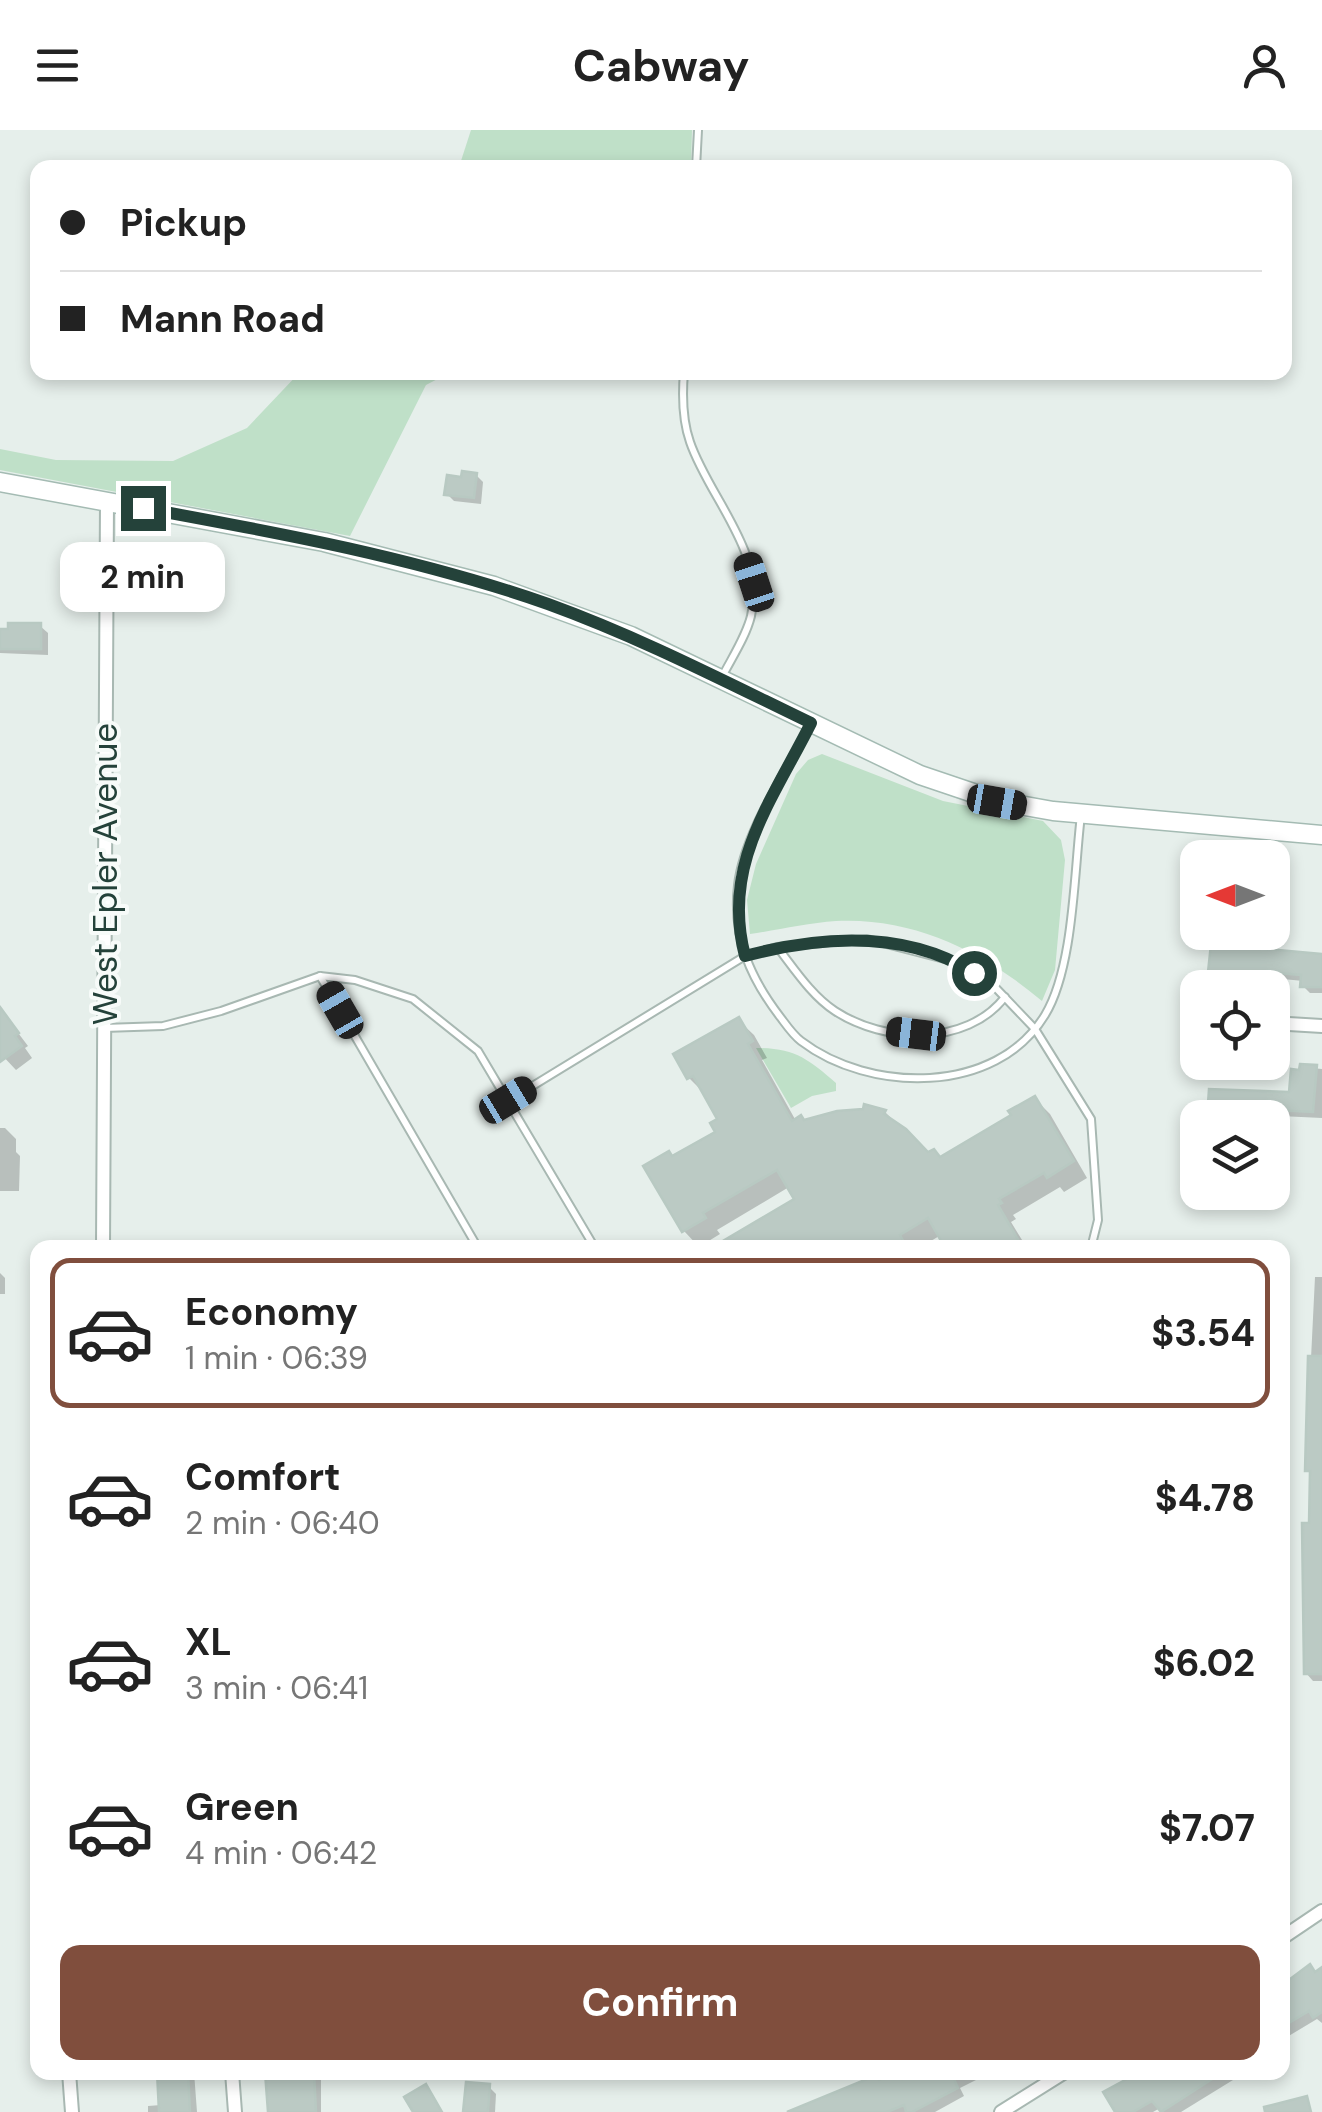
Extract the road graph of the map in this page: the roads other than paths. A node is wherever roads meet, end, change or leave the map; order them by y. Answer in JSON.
{"nodes":[{"id":1,"x":698,"y":130,"type":"edge"},
{"id":2,"x":696,"y":160,"type":"edge"},
{"id":3,"x":684,"y":380,"type":"edge"},
{"id":4,"x":0,"y":482,"type":"edge"},
{"id":5,"x":107,"y":502,"type":"junction"},
{"id":6,"x":721,"y":680,"type":"junction"},
{"id":7,"x":811,"y":723,"type":"junction"},
{"id":8,"x":1081,"y":814,"type":"junction"},
{"id":9,"x":1322,"y":835,"type":"edge"},
{"id":10,"x":777,"y":948,"type":"junction"},
{"id":11,"x":745,"y":956,"type":"junction"},
{"id":12,"x":320,"y":976,"type":"junction"},
{"id":13,"x":1005,"y":997,"type":"junction"},
{"id":14,"x":1290,"y":1024,"type":"edge"},
{"id":15,"x":1322,"y":1026,"type":"edge"},
{"id":16,"x":104,"y":1028,"type":"junction"},
{"id":17,"x":1035,"y":1029,"type":"junction"},
{"id":18,"x":508,"y":1100,"type":"junction"},
{"id":19,"x":102,"y":1240,"type":"edge"},
{"id":20,"x":473,"y":1240,"type":"edge"},
{"id":21,"x":590,"y":1240,"type":"edge"},
{"id":22,"x":1093,"y":1240,"type":"edge"},
{"id":23,"x":1322,"y":1911,"type":"edge"},
{"id":24,"x":1290,"y":1933,"type":"edge"},
{"id":25,"x":70,"y":2080,"type":"edge"},
{"id":26,"x":233,"y":2080,"type":"edge"},
{"id":27,"x":1051,"y":2080,"type":"edge"},
{"id":28,"x":72,"y":2112,"type":"edge"},
{"id":29,"x":235,"y":2112,"type":"edge"},
{"id":30,"x":1001,"y":2112,"type":"edge"}],
"edges":[{"from":1,"to":2,"type":"lane"},
{"from":3,"to":6,"type":"lane"},
{"from":4,"to":5,"type":"main road"},
{"from":5,"to":6,"type":"main road"},
{"from":5,"to":16,"type":"street","name":"West Epler Avenue"},
{"from":6,"to":7,"type":"main road"},
{"from":7,"to":8,"type":"main road"},
{"from":7,"to":11,"type":"lane"},
{"from":8,"to":9,"type":"main road"},
{"from":8,"to":17,"type":"lane"},
{"from":10,"to":11,"type":"lane"},
{"from":10,"to":13,"type":"lane"},
{"from":10,"to":13,"type":"lane"},
{"from":11,"to":17,"type":"lane"},
{"from":11,"to":18,"type":"lane"},
{"from":12,"to":16,"type":"lane"},
{"from":12,"to":18,"type":"lane"},
{"from":12,"to":20,"type":"lane"},
{"from":13,"to":17,"type":"lane"},
{"from":14,"to":15,"type":"street"},
{"from":16,"to":19,"type":"street","name":"West Epler Avenue"},
{"from":17,"to":22,"type":"lane"},
{"from":18,"to":21,"type":"lane"},
{"from":23,"to":24,"type":"street"},
{"from":25,"to":28,"type":"street"},
{"from":26,"to":29,"type":"street"},
{"from":27,"to":30,"type":"street"}]}
